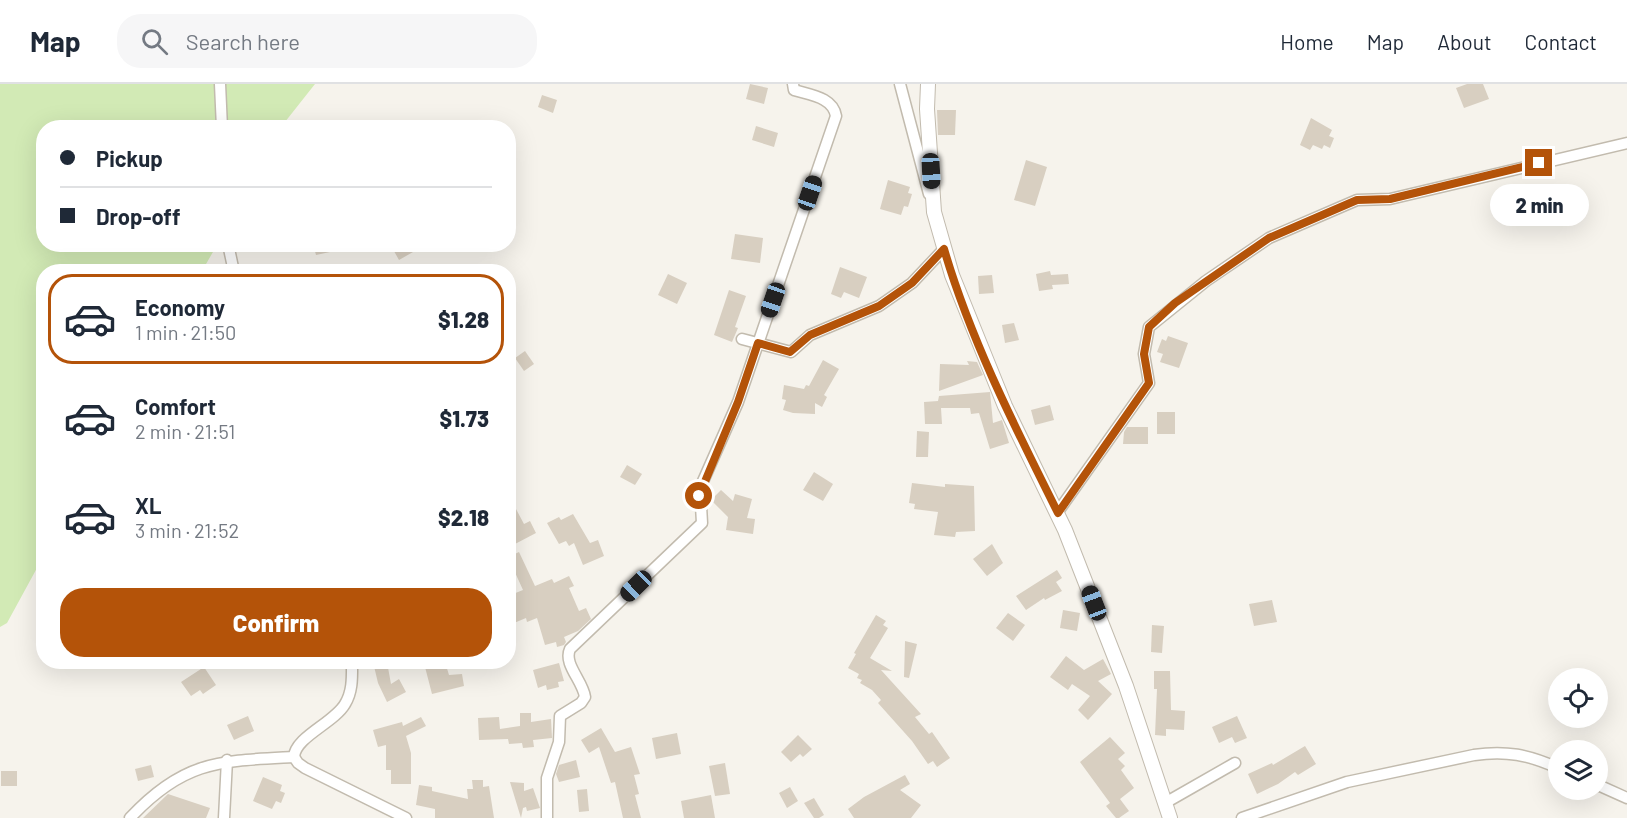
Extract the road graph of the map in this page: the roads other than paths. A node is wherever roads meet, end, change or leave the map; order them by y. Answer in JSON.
{"nodes":[{"id":1,"x":220,"y":84,"type":"edge"},
{"id":2,"x":793,"y":84,"type":"edge"},
{"id":3,"x":900,"y":84,"type":"edge"},
{"id":4,"x":928,"y":84,"type":"edge"},
{"id":5,"x":222,"y":120,"type":"edge"},
{"id":6,"x":1627,"y":143,"type":"edge"},
{"id":7,"x":934,"y":212,"type":"junction"},
{"id":8,"x":944,"y":249,"type":"junction"},
{"id":9,"x":742,"y":339,"type":"dead end"},
{"id":10,"x":758,"y":343,"type":"junction"},
{"id":11,"x":1058,"y":513,"type":"junction"},
{"id":12,"x":352,"y":669,"type":"edge"},
{"id":13,"x":294,"y":757,"type":"junction"},
{"id":14,"x":227,"y":760,"type":"junction"},
{"id":15,"x":1235,"y":763,"type":"dead end"},
{"id":16,"x":1548,"y":764,"type":"edge"},
{"id":17,"x":1608,"y":789,"type":"edge"},
{"id":18,"x":1627,"y":798,"type":"edge"},
{"id":19,"x":1165,"y":803,"type":"junction"},
{"id":20,"x":130,"y":818,"type":"edge"},
{"id":21,"x":224,"y":818,"type":"edge"},
{"id":22,"x":406,"y":818,"type":"edge"},
{"id":23,"x":547,"y":818,"type":"edge"},
{"id":24,"x":1170,"y":818,"type":"edge"},
{"id":25,"x":1242,"y":818,"type":"edge"}],
"edges":[{"from":1,"to":5,"type":"street"},
{"from":2,"to":10,"type":"street"},
{"from":3,"to":7,"type":"street"},
{"from":4,"to":7,"type":"street"},
{"from":6,"to":11,"type":"street"},
{"from":7,"to":8,"type":"street"},
{"from":8,"to":10,"type":"street"},
{"from":8,"to":11,"type":"street"},
{"from":9,"to":10,"type":"street"},
{"from":10,"to":23,"type":"street"},
{"from":11,"to":19,"type":"street"},
{"from":12,"to":13,"type":"street"},
{"from":13,"to":14,"type":"street"},
{"from":13,"to":22,"type":"street"},
{"from":14,"to":20,"type":"street"},
{"from":14,"to":21,"type":"street"},
{"from":15,"to":19,"type":"street"},
{"from":16,"to":25,"type":"street"},
{"from":17,"to":18,"type":"street"},
{"from":19,"to":24,"type":"street"}]}
